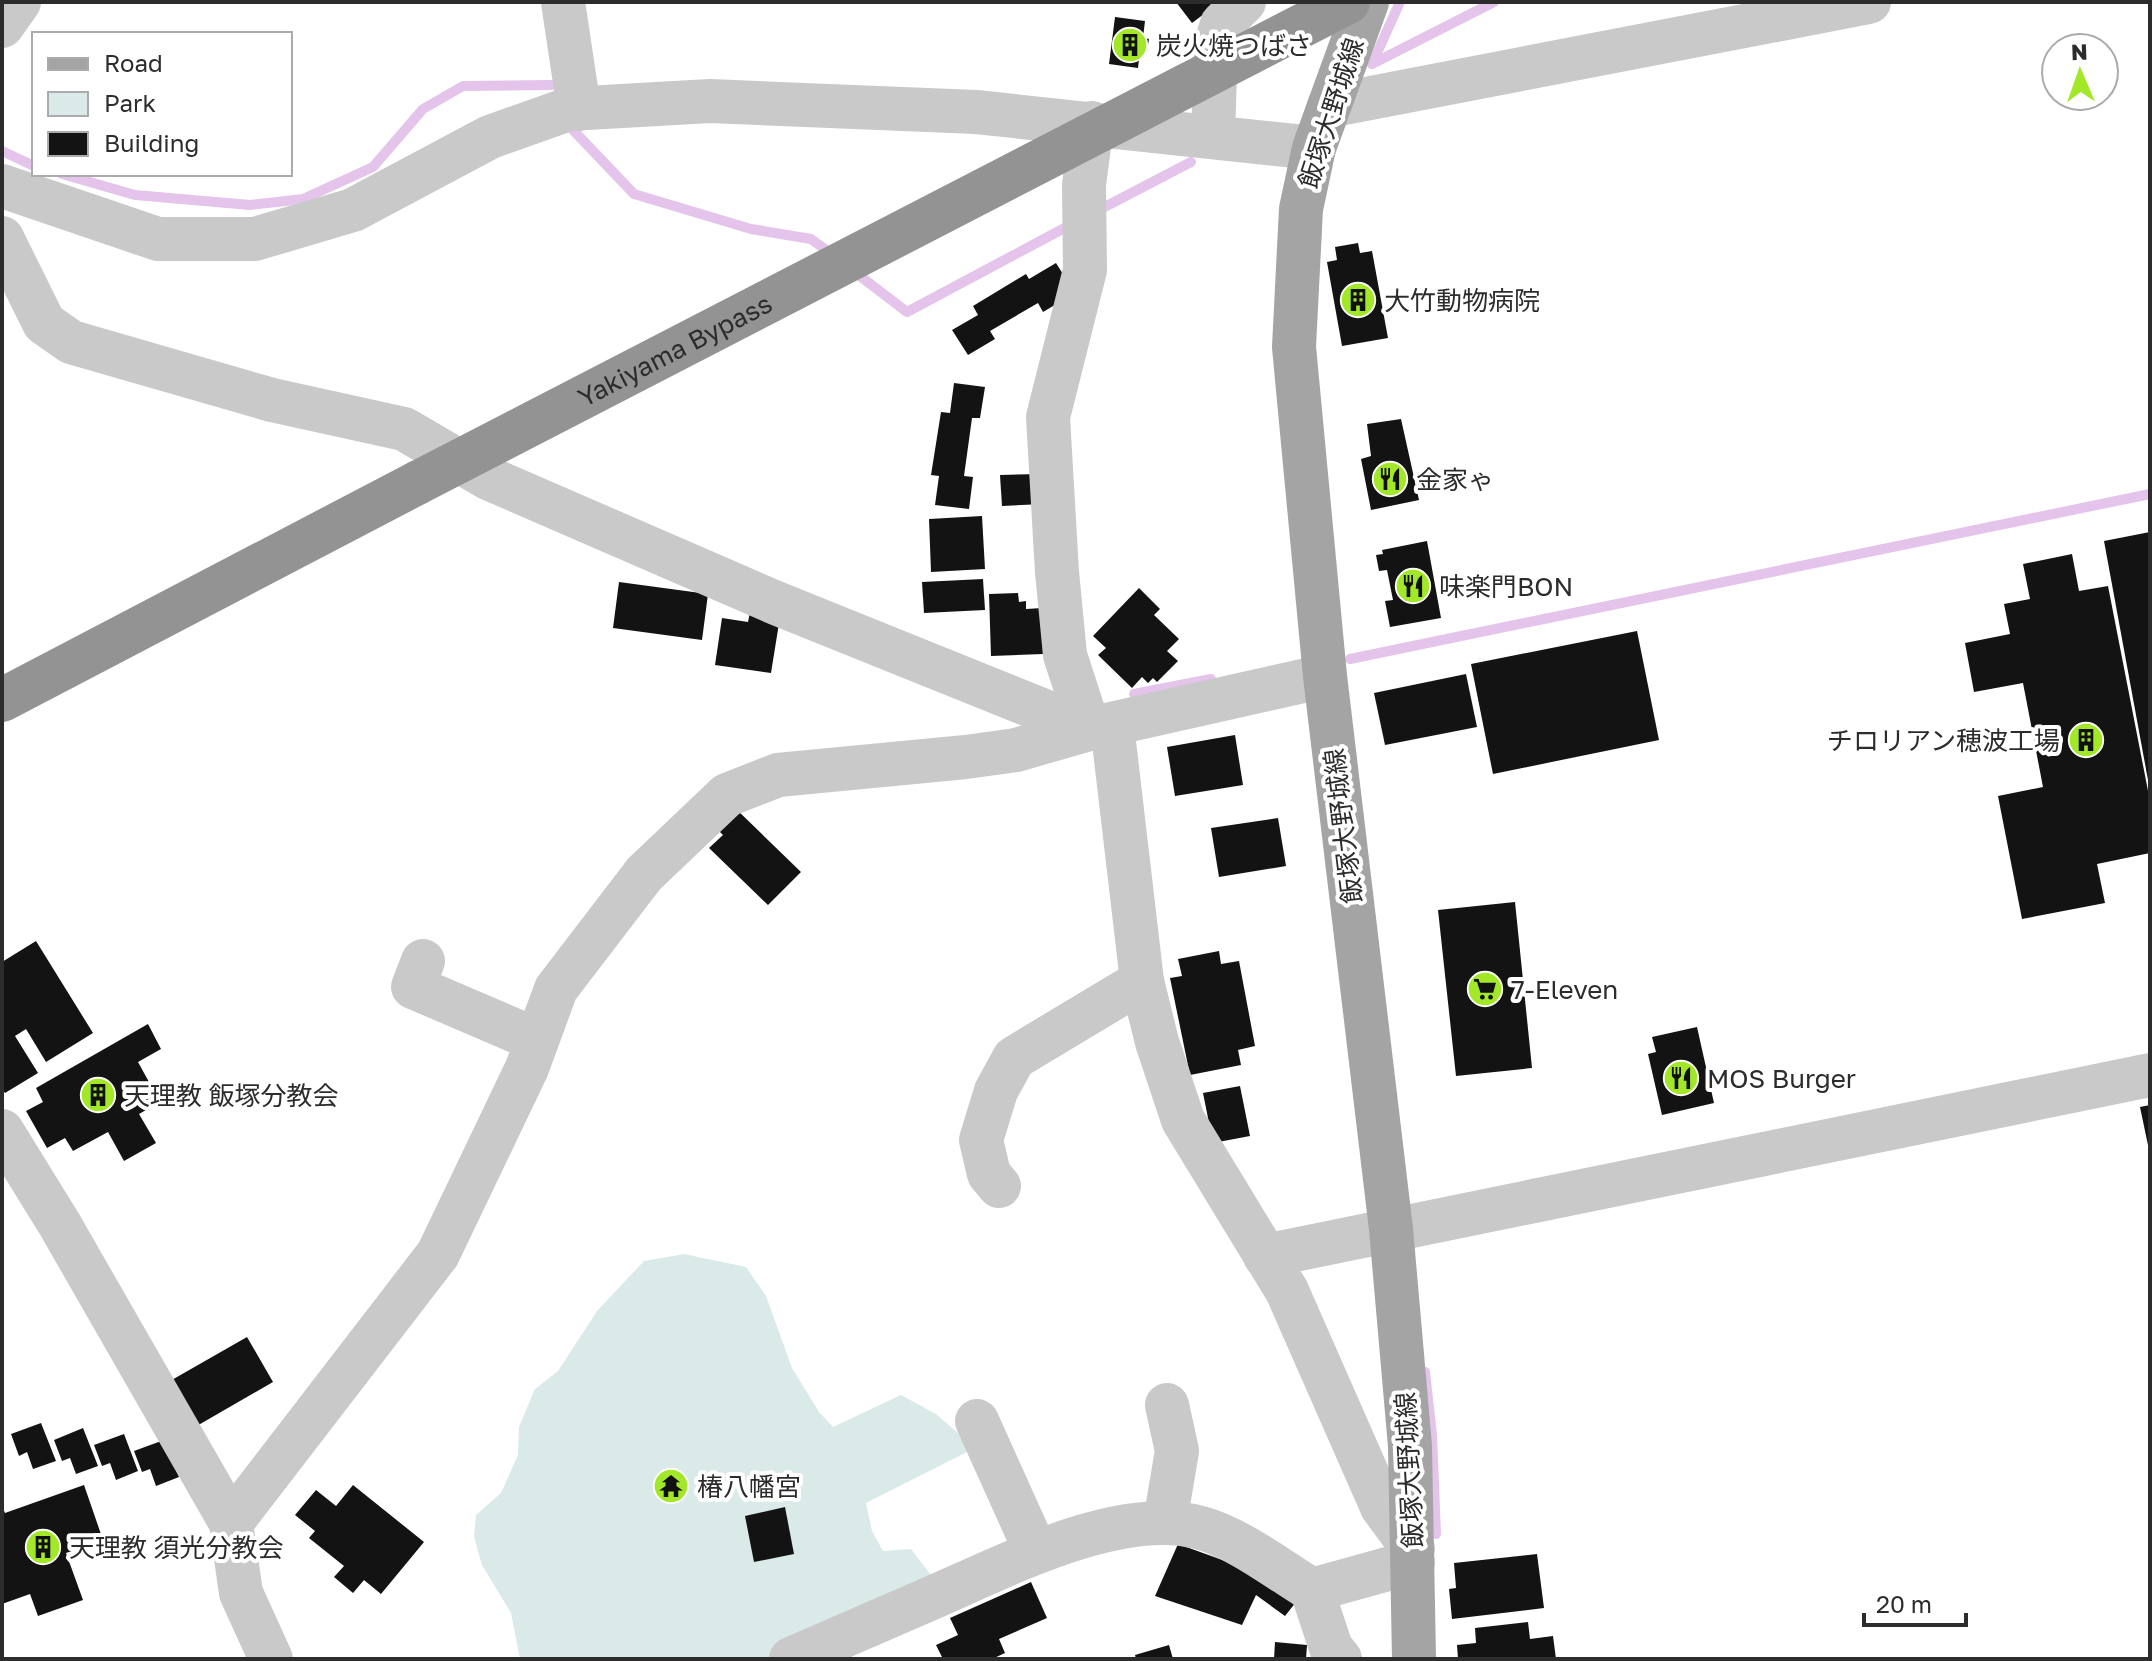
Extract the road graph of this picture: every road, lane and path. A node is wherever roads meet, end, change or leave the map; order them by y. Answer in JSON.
{"nodes":[{"id":1,"x":19,"y":2,"type":"edge"},
{"id":2,"x":563,"y":2,"type":"edge"},
{"id":3,"x":1244,"y":2,"type":"edge"},
{"id":4,"x":1348,"y":2,"type":"edge"},
{"id":5,"x":1367,"y":2,"type":"edge"},
{"id":6,"x":1869,"y":2,"type":"edge"},
{"id":7,"x":1762,"y":12,"type":"edge"},
{"id":8,"x":2,"y":26,"type":"edge"},
{"id":9,"x":1329,"y":106,"type":"junction"},
{"id":10,"x":579,"y":109,"type":"junction"},
{"id":11,"x":1092,"y":123,"type":"junction"},
{"id":12,"x":1213,"y":136,"type":"junction"},
{"id":13,"x":1314,"y":148,"type":"junction"},
{"id":14,"x":2,"y":186,"type":"edge"},
{"id":15,"x":2,"y":238,"type":"edge"},
{"id":16,"x":1325,"y":676,"type":"junction"},
{"id":17,"x":2,"y":700,"type":"edge"},
{"id":18,"x":1100,"y":727,"type":"junction"},
{"id":19,"x":423,"y":961,"type":"dead end"},
{"id":20,"x":1142,"y":981,"type":"junction"},
{"id":21,"x":537,"y":1040,"type":"junction"},
{"id":22,"x":2150,"y":1075,"type":"edge"},
{"id":23,"x":2,"y":1131,"type":"edge"},
{"id":24,"x":999,"y":1186,"type":"dead end"},
{"id":25,"x":1391,"y":1229,"type":"junction"},
{"id":26,"x":1265,"y":1256,"type":"junction"},
{"id":27,"x":1167,"y":1405,"type":"dead end"},
{"id":28,"x":977,"y":1421,"type":"dead end"},
{"id":29,"x":1165,"y":1522,"type":"junction"},
{"id":30,"x":231,"y":1523,"type":"junction"},
{"id":31,"x":1036,"y":1552,"type":"junction"},
{"id":32,"x":1413,"y":1555,"type":"junction"},
{"id":33,"x":1312,"y":1590,"type":"junction"},
{"id":34,"x":271,"y":1659,"type":"edge"},
{"id":35,"x":791,"y":1659,"type":"edge"},
{"id":36,"x":1340,"y":1659,"type":"edge"},
{"id":37,"x":1414,"y":1659,"type":"edge"}],
"edges":[{"from":1,"to":8,"type":"street"},
{"from":2,"to":10,"type":"street"},
{"from":3,"to":12,"type":"street"},
{"from":4,"to":17,"type":"highway","name":"Yakiyama Bypass","bridge":true},
{"from":5,"to":9,"type":"main road","name":"飯塚大野城線"},
{"from":6,"to":7,"type":"street"},
{"from":7,"to":9,"type":"street"},
{"from":9,"to":13,"type":"main road","name":"飯塚大野城線"},
{"from":10,"to":11,"type":"street"},
{"from":10,"to":14,"type":"street"},
{"from":11,"to":12,"type":"street"},
{"from":11,"to":18,"type":"street"},
{"from":12,"to":13,"type":"street"},
{"from":13,"to":16,"type":"main road","name":"飯塚大野城線"},
{"from":15,"to":18,"type":"street"},
{"from":16,"to":18,"type":"street"},
{"from":16,"to":25,"type":"main road","name":"飯塚大野城線"},
{"from":18,"to":20,"type":"street"},
{"from":18,"to":21,"type":"street"},
{"from":19,"to":21,"type":"street"},
{"from":20,"to":24,"type":"street"},
{"from":20,"to":26,"type":"street"},
{"from":21,"to":30,"type":"street"},
{"from":22,"to":25,"type":"street"},
{"from":23,"to":30,"type":"street"},
{"from":25,"to":26,"type":"street"},
{"from":25,"to":32,"type":"main road","name":"飯塚大野城線"},
{"from":26,"to":32,"type":"street"},
{"from":27,"to":29,"type":"street"},
{"from":28,"to":31,"type":"street"},
{"from":29,"to":31,"type":"street"},
{"from":29,"to":33,"type":"street"},
{"from":30,"to":34,"type":"street"},
{"from":31,"to":35,"type":"street"},
{"from":32,"to":33,"type":"street"},
{"from":32,"to":37,"type":"main road","name":"飯塚大野城線"},
{"from":33,"to":36,"type":"street"}]}
